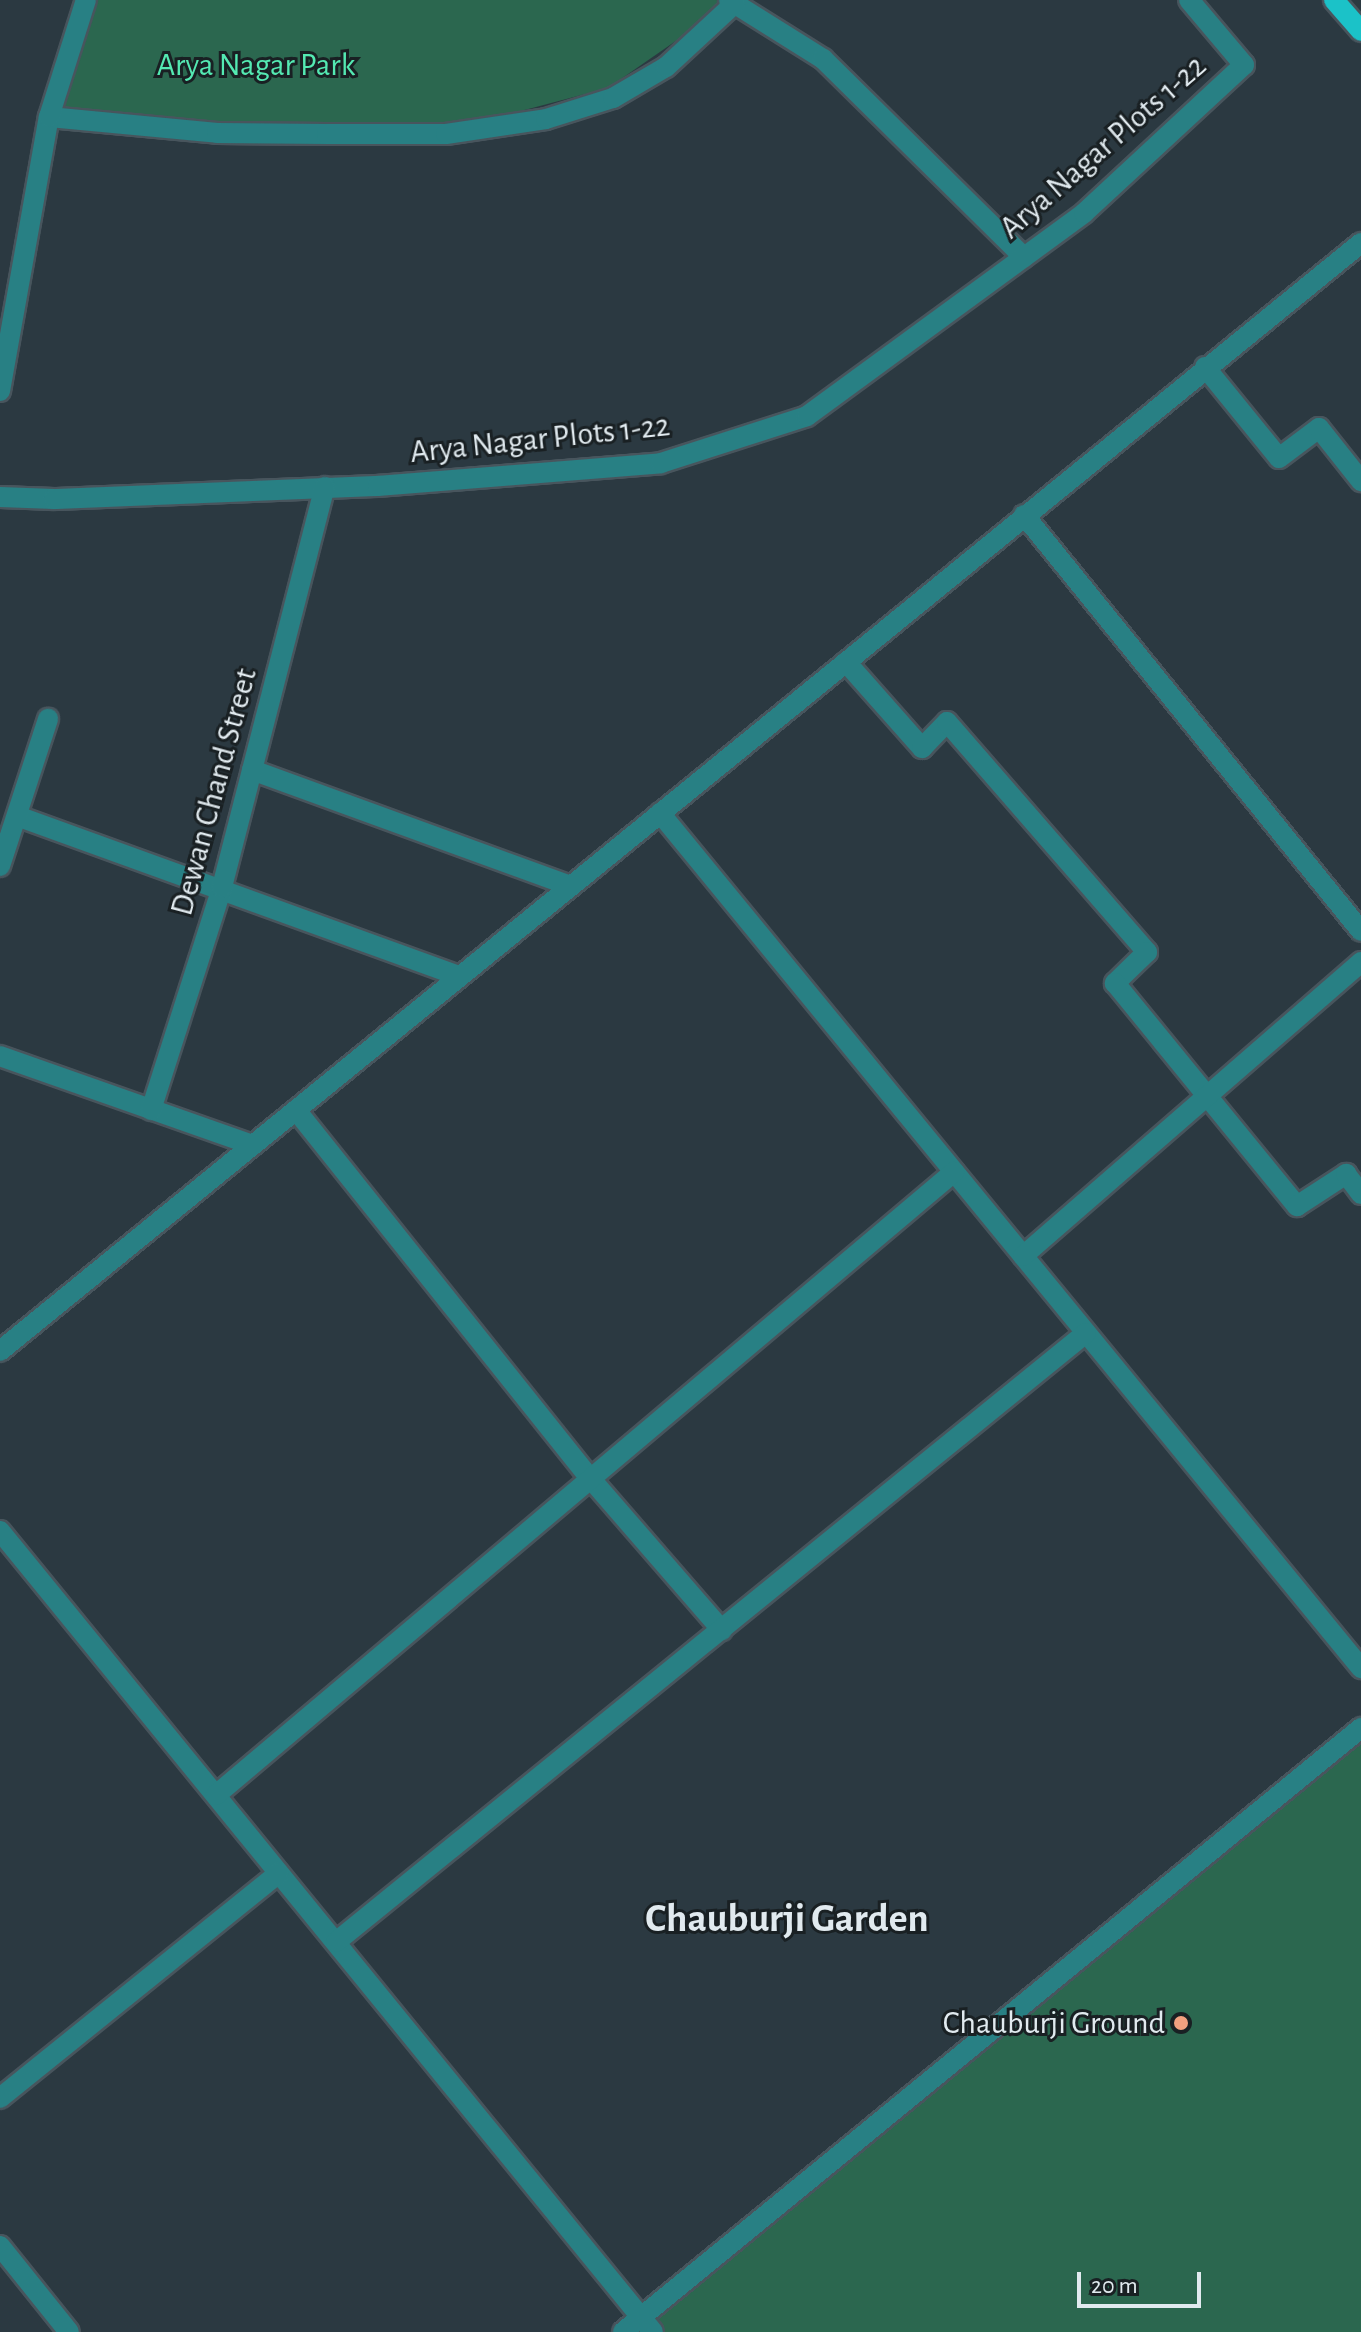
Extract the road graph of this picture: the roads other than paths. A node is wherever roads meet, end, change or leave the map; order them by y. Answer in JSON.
{"nodes":[{"id":1,"x":86,"y":0,"type":"edge"},
{"id":2,"x":1189,"y":0,"type":"edge"},
{"id":3,"x":1334,"y":0,"type":"edge"},
{"id":4,"x":732,"y":2,"type":"edge"},
{"id":5,"x":1361,"y":31,"type":"edge"},
{"id":6,"x":49,"y":117,"type":"junction"},
{"id":7,"x":1361,"y":243,"type":"edge"},
{"id":8,"x":1024,"y":257,"type":"junction"},
{"id":9,"x":1205,"y":367,"type":"junction"},
{"id":10,"x":0,"y":391,"type":"edge"},
{"id":11,"x":1361,"y":481,"type":"edge"},
{"id":12,"x":325,"y":487,"type":"junction"},
{"id":13,"x":0,"y":497,"type":"edge"},
{"id":14,"x":1024,"y":515,"type":"junction"},
{"id":15,"x":846,"y":662,"type":"junction"},
{"id":16,"x":48,"y":719,"type":"dead end"},
{"id":17,"x":252,"y":770,"type":"junction"},
{"id":18,"x":660,"y":813,"type":"junction"},
{"id":19,"x":17,"y":816,"type":"junction"},
{"id":20,"x":0,"y":866,"type":"edge"},
{"id":21,"x":570,"y":886,"type":"junction"},
{"id":22,"x":222,"y":887,"type":"junction"},
{"id":23,"x":1361,"y":931,"type":"edge"},
{"id":24,"x":1361,"y":962,"type":"edge"},
{"id":25,"x":460,"y":976,"type":"junction"},
{"id":26,"x":0,"y":1056,"type":"edge"},
{"id":27,"x":1206,"y":1097,"type":"junction"},
{"id":28,"x":151,"y":1110,"type":"junction"},
{"id":29,"x":296,"y":1110,"type":"junction"},
{"id":30,"x":253,"y":1145,"type":"junction"},
{"id":31,"x":954,"y":1172,"type":"junction"},
{"id":32,"x":1361,"y":1194,"type":"edge"},
{"id":33,"x":1023,"y":1256,"type":"junction"},
{"id":34,"x":0,"y":1328,"type":"edge"},
{"id":35,"x":1086,"y":1333,"type":"junction"},
{"id":36,"x":20,"y":1335,"type":"junction"},
{"id":37,"x":0,"y":1351,"type":"edge"},
{"id":38,"x":591,"y":1479,"type":"junction"},
{"id":39,"x":0,"y":1531,"type":"edge"},
{"id":40,"x":722,"y":1630,"type":"junction"},
{"id":41,"x":1361,"y":1668,"type":"edge"},
{"id":42,"x":1361,"y":1728,"type":"edge"},
{"id":43,"x":216,"y":1795,"type":"junction"},
{"id":44,"x":279,"y":1873,"type":"junction"},
{"id":45,"x":336,"y":1942,"type":"junction"},
{"id":46,"x":0,"y":2098,"type":"edge"},
{"id":47,"x":0,"y":2246,"type":"edge"},
{"id":48,"x":647,"y":2325,"type":"edge"},
{"id":49,"x":69,"y":2332,"type":"edge"},
{"id":50,"x":623,"y":2332,"type":"edge"}],
"edges":[{"from":1,"to":6,"type":"street"},
{"from":2,"to":8,"type":"street","name":"Arya Nagar Plots 1-22"},
{"from":3,"to":5,"type":"main road"},
{"from":4,"to":6,"type":"street"},
{"from":4,"to":8,"type":"street"},
{"from":6,"to":10,"type":"street"},
{"from":7,"to":9,"type":"street"},
{"from":8,"to":12,"type":"street","name":"Arya Nagar Plots 1-22"},
{"from":9,"to":11,"type":"street"},
{"from":9,"to":14,"type":"street"},
{"from":12,"to":13,"type":"street","name":"Arya Nagar Plots 1-22"},
{"from":12,"to":17,"type":"street","name":"Dewan Chand Street"},
{"from":14,"to":15,"type":"street"},
{"from":14,"to":23,"type":"street"},
{"from":15,"to":18,"type":"street"},
{"from":15,"to":27,"type":"street"},
{"from":16,"to":19,"type":"street"},
{"from":17,"to":21,"type":"street"},
{"from":17,"to":22,"type":"street","name":"Dewan Chand Street"},
{"from":18,"to":21,"type":"street"},
{"from":18,"to":31,"type":"street"},
{"from":19,"to":20,"type":"street"},
{"from":19,"to":22,"type":"street"},
{"from":21,"to":25,"type":"street"},
{"from":22,"to":25,"type":"street"},
{"from":22,"to":28,"type":"street","name":"Dewan Chand Street"},
{"from":24,"to":27,"type":"street"},
{"from":25,"to":29,"type":"street"},
{"from":26,"to":28,"type":"street"},
{"from":27,"to":32,"type":"street"},
{"from":27,"to":33,"type":"street"},
{"from":28,"to":30,"type":"street"},
{"from":29,"to":30,"type":"street"},
{"from":29,"to":38,"type":"street"},
{"from":30,"to":36,"type":"street"},
{"from":31,"to":33,"type":"street"},
{"from":31,"to":38,"type":"street"},
{"from":33,"to":35,"type":"street"},
{"from":34,"to":36,"type":"street"},
{"from":35,"to":40,"type":"street"},
{"from":35,"to":41,"type":"street"},
{"from":36,"to":37,"type":"street"},
{"from":38,"to":40,"type":"street"},
{"from":38,"to":43,"type":"street"},
{"from":39,"to":43,"type":"street"},
{"from":40,"to":45,"type":"street"},
{"from":42,"to":48,"type":"street"},
{"from":43,"to":44,"type":"street"},
{"from":44,"to":45,"type":"street"},
{"from":44,"to":46,"type":"street"},
{"from":45,"to":48,"type":"street"},
{"from":47,"to":49,"type":"street"},
{"from":48,"to":50,"type":"street"}]}
